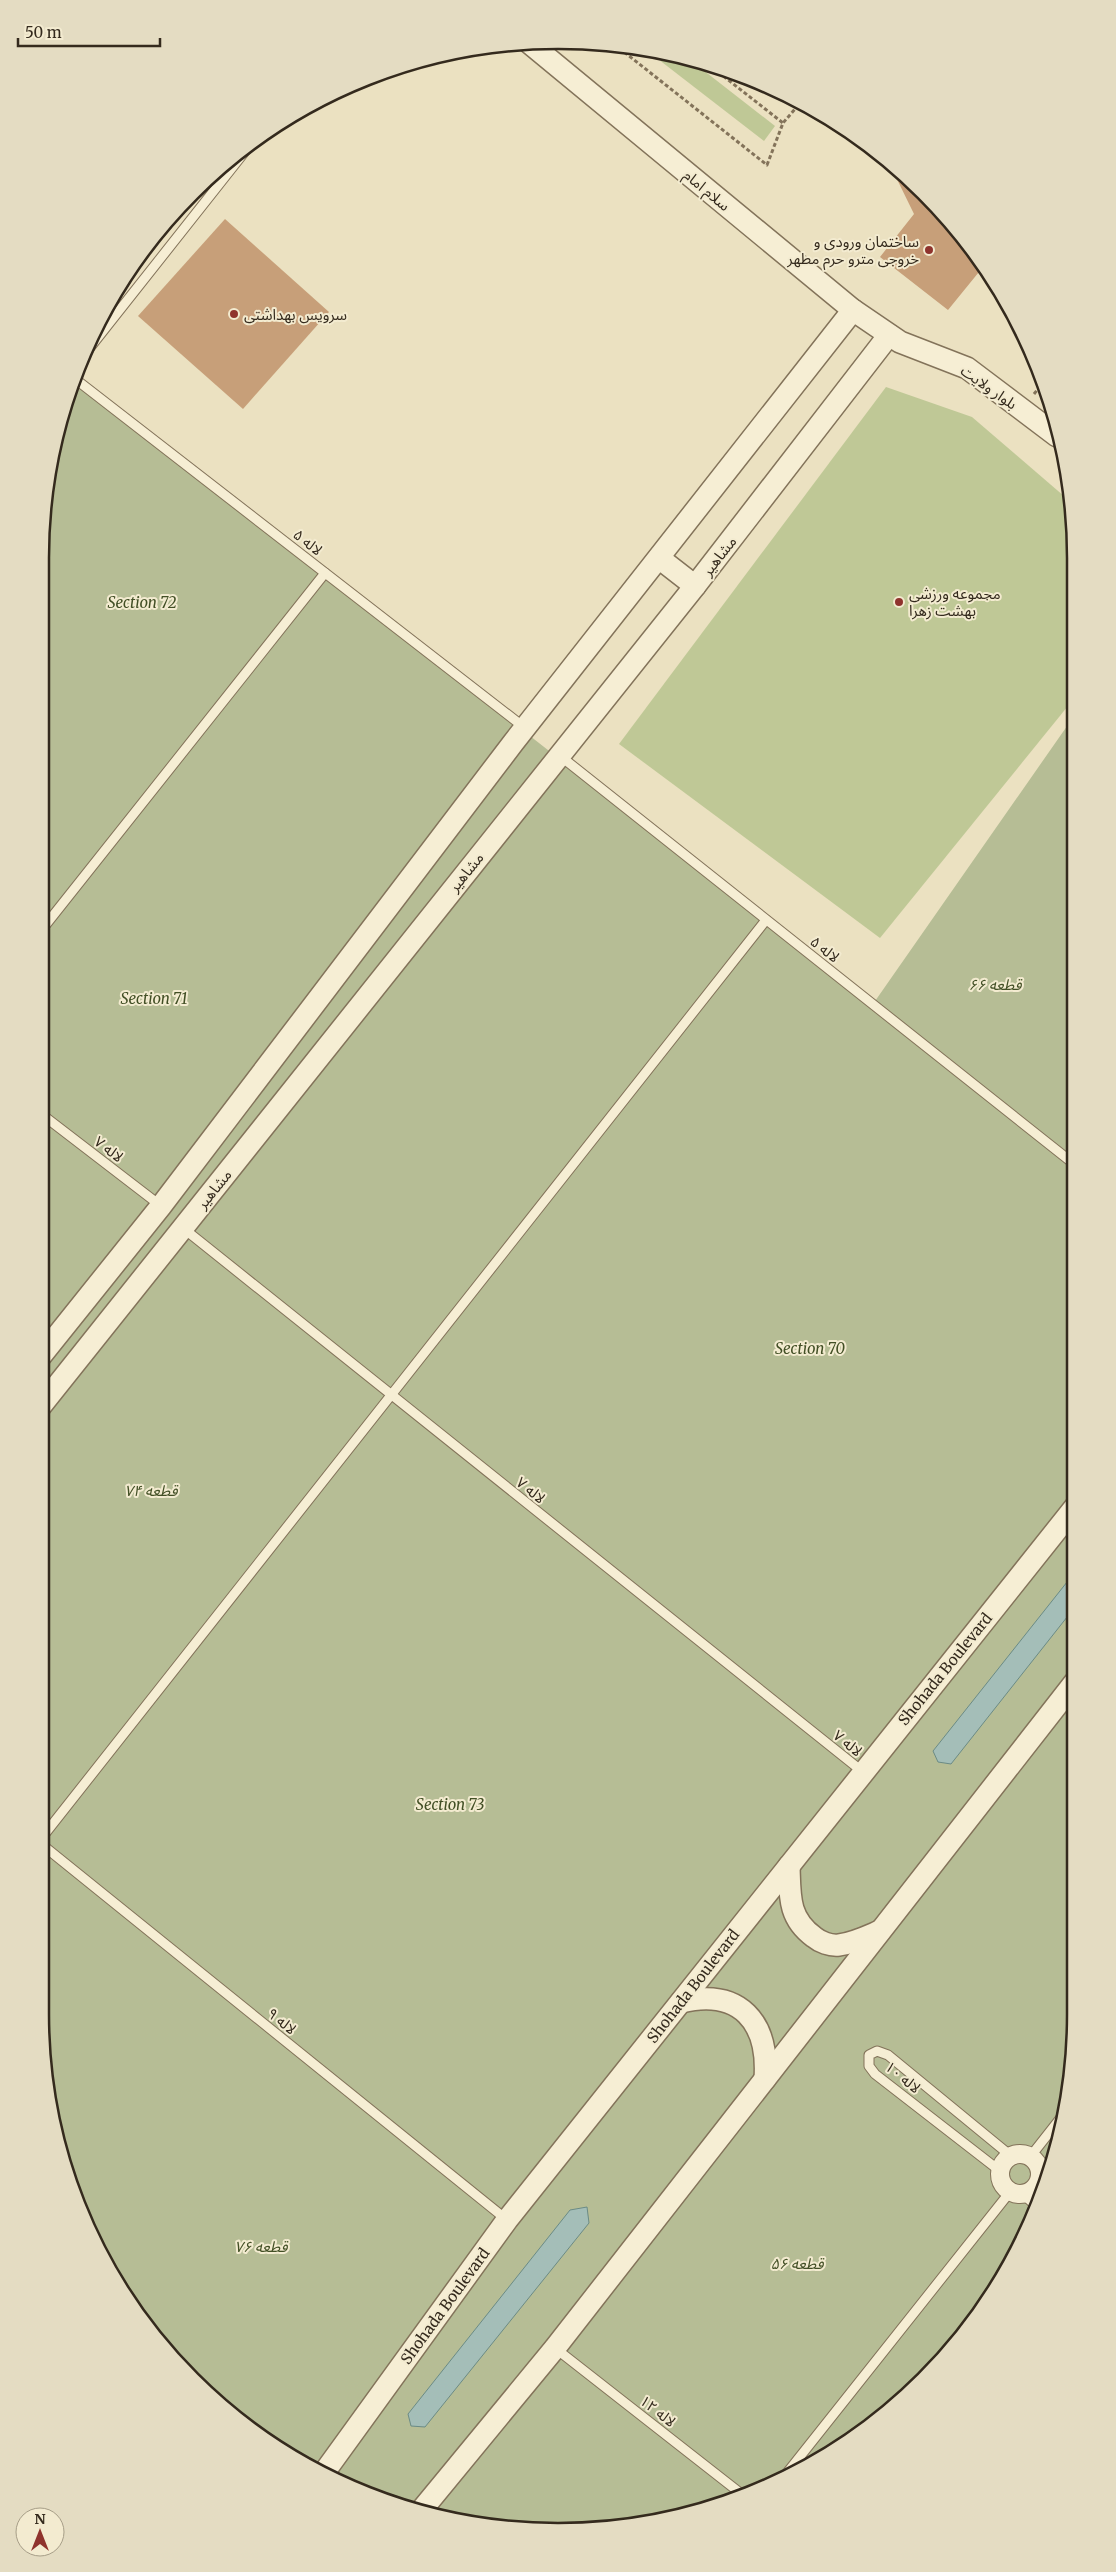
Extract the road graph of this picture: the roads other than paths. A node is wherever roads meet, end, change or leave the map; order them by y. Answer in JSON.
{"nodes":[{"id":1,"x":537,"y":50,"type":"edge"},
{"id":2,"x":234,"y":165,"type":"edge"},
{"id":3,"x":853,"y":310,"type":"junction"},
{"id":4,"x":101,"y":334,"type":"edge"},
{"id":5,"x":890,"y":335,"type":"junction"},
{"id":6,"x":80,"y":383,"type":"edge"},
{"id":7,"x":1051,"y":432,"type":"edge"},
{"id":8,"x":659,"y":558,"type":"junction"},
{"id":9,"x":326,"y":573,"type":"junction"},
{"id":10,"x":695,"y":586,"type":"junction"},
{"id":11,"x":525,"y":728,"type":"junction"},
{"id":12,"x":560,"y":755,"type":"junction"},
{"id":13,"x":766,"y":920,"type":"junction"},
{"id":14,"x":49,"y":921,"type":"edge"},
{"id":15,"x":49,"y":1120,"type":"edge"},
{"id":16,"x":1067,"y":1158,"type":"edge"},
{"id":17,"x":161,"y":1206,"type":"junction"},
{"id":18,"x":182,"y":1228,"type":"junction"},
{"id":19,"x":49,"y":1346,"type":"edge"},
{"id":20,"x":49,"y":1396,"type":"edge"},
{"id":21,"x":391,"y":1396,"type":"junction"},
{"id":22,"x":1067,"y":1516,"type":"edge"},
{"id":23,"x":1067,"y":1692,"type":"edge"},
{"id":24,"x":863,"y":1772,"type":"junction"},
{"id":25,"x":49,"y":1831,"type":"edge"},
{"id":26,"x":49,"y":1849,"type":"edge"},
{"id":27,"x":788,"y":1866,"type":"junction"},
{"id":28,"x":881,"y":1930,"type":"junction"},
{"id":29,"x":681,"y":2002,"type":"junction"},
{"id":30,"x":765,"y":2079,"type":"junction"},
{"id":31,"x":1054,"y":2125,"type":"edge"},
{"id":32,"x":1011,"y":2156,"type":"junction"},
{"id":33,"x":1030,"y":2157,"type":"junction"},
{"id":34,"x":1000,"y":2171,"type":"junction"},
{"id":35,"x":1028,"y":2191,"type":"edge"},
{"id":36,"x":507,"y":2220,"type":"junction"},
{"id":37,"x":555,"y":2348,"type":"junction"},
{"id":38,"x":794,"y":2465,"type":"edge"},
{"id":39,"x":327,"y":2468,"type":"edge"},
{"id":40,"x":737,"y":2490,"type":"edge"},
{"id":41,"x":425,"y":2506,"type":"edge"}],
"edges":[{"from":1,"to":3,"type":"street","name":"سلام امام"},
{"from":2,"to":4,"type":"lane"},
{"from":3,"to":5,"type":"street","name":"سلام امام"},
{"from":3,"to":8,"type":"street","name":"مشاهیر"},
{"from":5,"to":7,"type":"street","name":"بلوار ولایت"},
{"from":5,"to":10,"type":"street","name":"مشاهیر"},
{"from":6,"to":9,"type":"lane","name":"لاله ۵"},
{"from":8,"to":10,"type":"street"},
{"from":8,"to":11,"type":"street","name":"مشاهیر"},
{"from":9,"to":11,"type":"lane","name":"لاله ۵"},
{"from":9,"to":14,"type":"lane"},
{"from":10,"to":12,"type":"street","name":"مشاهیر"},
{"from":11,"to":17,"type":"street","name":"مشاهیر"},
{"from":12,"to":13,"type":"lane","name":"لاله ۵"},
{"from":12,"to":18,"type":"street","name":"مشاهیر"},
{"from":13,"to":16,"type":"lane","name":"لاله ۵"},
{"from":13,"to":21,"type":"lane"},
{"from":15,"to":17,"type":"lane","name":"لاله ۷"},
{"from":17,"to":19,"type":"street","name":"مشاهیر"},
{"from":18,"to":20,"type":"street","name":"مشاهیر"},
{"from":18,"to":21,"type":"lane","name":"لاله ۷"},
{"from":21,"to":24,"type":"lane","name":"لاله ۷"},
{"from":21,"to":25,"type":"lane"},
{"from":22,"to":24,"type":"street","name":"Shohada Boulevard"},
{"from":23,"to":28,"type":"street"},
{"from":24,"to":27,"type":"street","name":"Shohada Boulevard"},
{"from":26,"to":36,"type":"lane","name":"لاله ۹"},
{"from":27,"to":28,"type":"street"},
{"from":27,"to":29,"type":"street","name":"Shohada Boulevard"},
{"from":28,"to":30,"type":"street"},
{"from":29,"to":30,"type":"street"},
{"from":29,"to":36,"type":"street","name":"Shohada Boulevard"},
{"from":30,"to":37,"type":"street"},
{"from":31,"to":33,"type":"lane"},
{"from":32,"to":33,"type":"street"},
{"from":32,"to":34,"type":"street"},
{"from":32,"to":34,"type":"lane","name":"لاله ۱۰"},
{"from":33,"to":35,"type":"street"},
{"from":34,"to":35,"type":"street"},
{"from":35,"to":38,"type":"lane"},
{"from":36,"to":39,"type":"street","name":"Shohada Boulevard"},
{"from":37,"to":40,"type":"lane","name":"لاله ۱۲"},
{"from":37,"to":41,"type":"street"}]}
